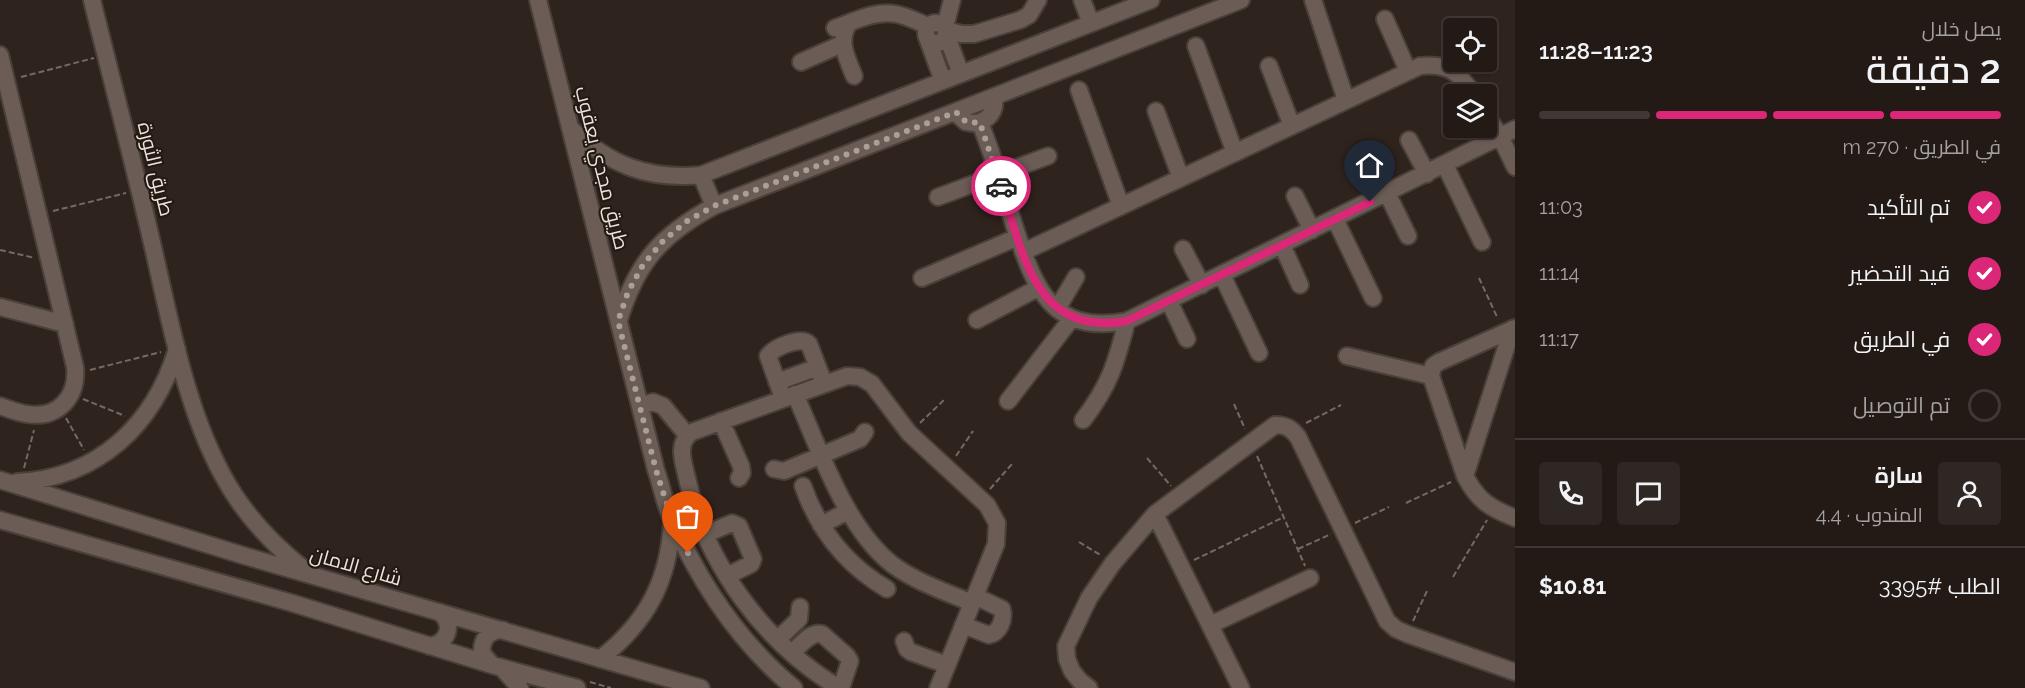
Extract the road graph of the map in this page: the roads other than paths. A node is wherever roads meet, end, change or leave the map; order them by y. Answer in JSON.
{"nodes":[{"id":1,"x":92,"y":0,"type":"edge"},
{"id":2,"x":538,"y":0,"type":"edge"},
{"id":3,"x":952,"y":0,"type":"edge"},
{"id":4,"x":1038,"y":0,"type":"edge"},
{"id":5,"x":1082,"y":0,"type":"edge"},
{"id":6,"x":1151,"y":0,"type":"edge"},
{"id":7,"x":1241,"y":0,"type":"edge"},
{"id":8,"x":1313,"y":0,"type":"edge"},
{"id":9,"x":878,"y":7,"type":"edge"},
{"id":10,"x":896,"y":7,"type":"edge"},
{"id":11,"x":1385,"y":19,"type":"dead end"},
{"id":12,"x":1091,"y":23,"type":"junction"},
{"id":13,"x":939,"y":31,"type":"junction"},
{"id":14,"x":842,"y":32,"type":"junction"},
{"id":15,"x":1196,"y":46,"type":"dead end"},
{"id":16,"x":0,"y":55,"type":"edge"},
{"id":17,"x":801,"y":62,"type":"dead end"},
{"id":18,"x":1269,"y":66,"type":"dead end"},
{"id":19,"x":1408,"y":71,"type":"junction"},
{"id":20,"x":961,"y":74,"type":"junction"},
{"id":21,"x":854,"y":76,"type":"dead end"},
{"id":22,"x":943,"y":81,"type":"junction"},
{"id":23,"x":1465,"y":84,"type":"edge"},
{"id":24,"x":1079,"y":90,"type":"dead end"},
{"id":25,"x":994,"y":97,"type":"junction"},
{"id":26,"x":1346,"y":100,"type":"junction"},
{"id":27,"x":1156,"y":111,"type":"dead end"},
{"id":28,"x":956,"y":112,"type":"junction"},
{"id":29,"x":8,"y":122,"type":"edge"},
{"id":30,"x":980,"y":123,"type":"junction"},
{"id":31,"x":1292,"y":126,"type":"junction"},
{"id":32,"x":570,"y":128,"type":"junction"},
{"id":33,"x":1507,"y":133,"type":"edge"},
{"id":34,"x":1409,"y":140,"type":"dead end"},
{"id":35,"x":1235,"y":153,"type":"junction"},
{"id":36,"x":1048,"y":156,"type":"dead end"},
{"id":37,"x":1445,"y":165,"type":"junction"},
{"id":38,"x":1515,"y":167,"type":"edge"},
{"id":39,"x":1427,"y":174,"type":"junction"},
{"id":40,"x":701,"y":175,"type":"junction"},
{"id":41,"x":998,"y":175,"type":"junction"},
{"id":42,"x":1181,"y":178,"type":"junction"},
{"id":43,"x":1387,"y":194,"type":"junction"},
{"id":44,"x":1295,"y":196,"type":"dead end"},
{"id":45,"x":938,"y":198,"type":"dead end"},
{"id":46,"x":714,"y":206,"type":"junction"},
{"id":47,"x":1121,"y":206,"type":"junction"},
{"id":48,"x":1335,"y":219,"type":"junction"},
{"id":49,"x":1312,"y":230,"type":"junction"},
{"id":50,"x":1408,"y":236,"type":"dead end"},
{"id":51,"x":1482,"y":242,"type":"dead end"},
{"id":52,"x":1020,"y":244,"type":"junction"},
{"id":53,"x":1282,"y":245,"type":"junction"},
{"id":54,"x":1183,"y":249,"type":"dead end"},
{"id":55,"x":1222,"y":275,"type":"junction"},
{"id":56,"x":1076,"y":277,"type":"dead end"},
{"id":57,"x":922,"y":279,"type":"dead end"},
{"id":58,"x":1202,"y":285,"type":"junction"},
{"id":59,"x":1300,"y":285,"type":"dead end"},
{"id":60,"x":1038,"y":288,"type":"junction"},
{"id":61,"x":1373,"y":298,"type":"dead end"},
{"id":62,"x":1169,"y":301,"type":"junction"},
{"id":63,"x":0,"y":307,"type":"edge"},
{"id":64,"x":1064,"y":314,"type":"junction"},
{"id":65,"x":977,"y":320,"type":"dead end"},
{"id":66,"x":618,"y":321,"type":"junction"},
{"id":67,"x":1127,"y":321,"type":"junction"},
{"id":68,"x":65,"y":324,"type":"junction"},
{"id":69,"x":1510,"y":330,"type":"edge"},
{"id":70,"x":1187,"y":339,"type":"dead end"},
{"id":71,"x":177,"y":348,"type":"junction"},
{"id":72,"x":1259,"y":352,"type":"dead end"},
{"id":73,"x":1347,"y":356,"type":"dead end"},
{"id":74,"x":821,"y":375,"type":"junction"},
{"id":75,"x":1431,"y":376,"type":"junction"},
{"id":76,"x":785,"y":391,"type":"junction"},
{"id":77,"x":1008,"y":401,"type":"dead end"},
{"id":78,"x":0,"y":406,"type":"edge"},
{"id":79,"x":640,"y":406,"type":"junction"},
{"id":80,"x":1083,"y":420,"type":"dead end"},
{"id":81,"x":721,"y":421,"type":"junction"},
{"id":82,"x":865,"y":432,"type":"dead end"},
{"id":83,"x":687,"y":435,"type":"junction"},
{"id":84,"x":822,"y":455,"type":"junction"},
{"id":85,"x":774,"y":469,"type":"dead end"},
{"id":86,"x":1465,"y":476,"type":"junction"},
{"id":87,"x":739,"y":478,"type":"dead end"},
{"id":88,"x":10,"y":481,"type":"edge"},
{"id":89,"x":803,"y":486,"type":"dead end"},
{"id":90,"x":848,"y":511,"type":"junction"},
{"id":91,"x":1155,"y":514,"type":"junction"},
{"id":92,"x":1515,"y":518,"type":"edge"},
{"id":93,"x":0,"y":520,"type":"edge"},
{"id":94,"x":672,"y":520,"type":"junction"},
{"id":95,"x":821,"y":525,"type":"junction"},
{"id":96,"x":706,"y":534,"type":"junction"},
{"id":97,"x":875,"y":550,"type":"junction"},
{"id":98,"x":855,"y":566,"type":"junction"},
{"id":99,"x":311,"y":576,"type":"junction"},
{"id":100,"x":727,"y":576,"type":"junction"},
{"id":101,"x":1310,"y":578,"type":"road end"},
{"id":102,"x":887,"y":589,"type":"dead end"},
{"id":103,"x":974,"y":600,"type":"junction"},
{"id":104,"x":800,"y":607,"type":"dead end"},
{"id":105,"x":439,"y":612,"type":"junction"},
{"id":106,"x":963,"y":625,"type":"junction"},
{"id":107,"x":1210,"y":625,"type":"junction"},
{"id":108,"x":503,"y":630,"type":"junction"},
{"id":109,"x":778,"y":639,"type":"junction"},
{"id":110,"x":904,"y":640,"type":"dead end"},
{"id":111,"x":429,"y":646,"type":"junction"},
{"id":112,"x":792,"y":653,"type":"junction"},
{"id":113,"x":600,"y":659,"type":"junction"},
{"id":114,"x":947,"y":665,"type":"junction"},
{"id":115,"x":497,"y":666,"type":"junction"},
{"id":116,"x":1515,"y":672,"type":"edge"},
{"id":117,"x":583,"y":685,"type":"edge"},
{"id":118,"x":520,"y":688,"type":"edge"},
{"id":119,"x":701,"y":688,"type":"edge"},
{"id":120,"x":794,"y":688,"type":"edge"},
{"id":121,"x":840,"y":688,"type":"edge"},
{"id":122,"x":938,"y":688,"type":"edge"},
{"id":123,"x":1089,"y":688,"type":"edge"},
{"id":124,"x":1241,"y":688,"type":"edge"}],
"edges":[{"from":1,"to":71,"type":"street","name":"طريق الثورة"},
{"from":2,"to":32,"type":"street","name":"طريق مجدي يعقوب"},
{"from":3,"to":13,"type":"street"},
{"from":4,"to":13,"type":"street"},
{"from":5,"to":12,"type":"street"},
{"from":6,"to":12,"type":"street"},
{"from":7,"to":25,"type":"street"},
{"from":8,"to":26,"type":"street"},
{"from":9,"to":10,"type":"street"},
{"from":9,"to":14,"type":"street"},
{"from":10,"to":13,"type":"street"},
{"from":11,"to":19,"type":"street"},
{"from":12,"to":20,"type":"street"},
{"from":13,"to":20,"type":"street"},
{"from":13,"to":22,"type":"street"},
{"from":14,"to":17,"type":"street"},
{"from":14,"to":21,"type":"street"},
{"from":15,"to":35,"type":"street"},
{"from":16,"to":29,"type":"street"},
{"from":18,"to":31,"type":"street"},
{"from":19,"to":23,"type":"street"},
{"from":19,"to":26,"type":"street"},
{"from":20,"to":22,"type":"street"},
{"from":22,"to":40,"type":"street"},
{"from":24,"to":47,"type":"street"},
{"from":25,"to":28,"type":"street"},
{"from":25,"to":30,"type":"street"},
{"from":26,"to":31,"type":"street"},
{"from":27,"to":42,"type":"street"},
{"from":28,"to":30,"type":"street"},
{"from":28,"to":46,"type":"street"},
{"from":29,"to":68,"type":"street"},
{"from":30,"to":41,"type":"street"},
{"from":31,"to":35,"type":"street"},
{"from":32,"to":40,"type":"street"},
{"from":32,"to":66,"type":"street","name":"طريق مجدي يعقوب"},
{"from":33,"to":37,"type":"street"},
{"from":33,"to":38,"type":"street"},
{"from":34,"to":39,"type":"street"},
{"from":35,"to":42,"type":"street"},
{"from":36,"to":41,"type":"street"},
{"from":37,"to":39,"type":"street"},
{"from":37,"to":51,"type":"street"},
{"from":39,"to":43,"type":"street"},
{"from":40,"to":46,"type":"street"},
{"from":41,"to":45,"type":"street"},
{"from":41,"to":52,"type":"street"},
{"from":42,"to":47,"type":"street"},
{"from":43,"to":48,"type":"street"},
{"from":43,"to":50,"type":"street"},
{"from":44,"to":49,"type":"street"},
{"from":46,"to":66,"type":"street"},
{"from":47,"to":52,"type":"street"},
{"from":48,"to":49,"type":"street"},
{"from":48,"to":61,"type":"street"},
{"from":49,"to":53,"type":"street"},
{"from":52,"to":57,"type":"street"},
{"from":52,"to":60,"type":"street"},
{"from":53,"to":55,"type":"street"},
{"from":53,"to":59,"type":"street"},
{"from":54,"to":58,"type":"street"},
{"from":55,"to":58,"type":"street"},
{"from":55,"to":72,"type":"street"},
{"from":56,"to":64,"type":"street"},
{"from":58,"to":62,"type":"street"},
{"from":60,"to":64,"type":"street"},
{"from":60,"to":65,"type":"street"},
{"from":62,"to":67,"type":"street"},
{"from":62,"to":70,"type":"street"},
{"from":63,"to":68,"type":"street"},
{"from":64,"to":67,"type":"street"},
{"from":64,"to":77,"type":"street"},
{"from":66,"to":79,"type":"street","name":"طريق مجدي يعقوب"},
{"from":67,"to":80,"type":"street"},
{"from":68,"to":78,"type":"street"},
{"from":69,"to":75,"type":"street"},
{"from":69,"to":86,"type":"street"},
{"from":71,"to":88,"type":"street"},
{"from":71,"to":99,"type":"street","name":"طريق الثورة"},
{"from":73,"to":75,"type":"street"},
{"from":74,"to":76,"type":"street"},
{"from":74,"to":76,"type":"street"},
{"from":74,"to":103,"type":"street"},
{"from":75,"to":86,"type":"street"},
{"from":76,"to":81,"type":"street"},
{"from":76,"to":84,"type":"street"},
{"from":79,"to":83,"type":"street"},
{"from":79,"to":94,"type":"street","name":"طريق مجدي يعقوب"},
{"from":81,"to":83,"type":"street"},
{"from":81,"to":87,"type":"street"},
{"from":82,"to":84,"type":"street"},
{"from":83,"to":96,"type":"street"},
{"from":84,"to":85,"type":"street"},
{"from":84,"to":90,"type":"street"},
{"from":86,"to":92,"type":"street"},
{"from":88,"to":99,"type":"street","name":"شارع الامان"},
{"from":89,"to":95,"type":"street"},
{"from":90,"to":95,"type":"street"},
{"from":90,"to":97,"type":"street"},
{"from":91,"to":107,"type":"street"},
{"from":91,"to":116,"type":"street"},
{"from":91,"to":123,"type":"street"},
{"from":93,"to":111,"type":"street"},
{"from":94,"to":113,"type":"street","name":"طريق مجدي يعقوب"},
{"from":94,"to":120,"type":"street","name":"طريق مجدي يعقوب"},
{"from":95,"to":98,"type":"street"},
{"from":96,"to":100,"type":"street"},
{"from":96,"to":100,"type":"street"},
{"from":97,"to":98,"type":"street"},
{"from":97,"to":103,"type":"street"},
{"from":98,"to":102,"type":"street"},
{"from":99,"to":105,"type":"street","name":"شارع الامان"},
{"from":100,"to":109,"type":"street"},
{"from":101,"to":107,"type":"street"},
{"from":103,"to":106,"type":"street"},
{"from":103,"to":106,"type":"street"},
{"from":104,"to":109,"type":"street"},
{"from":105,"to":108,"type":"street","name":"شارع الامان"},
{"from":105,"to":111,"type":"street"},
{"from":106,"to":114,"type":"street"},
{"from":107,"to":124,"type":"street"},
{"from":108,"to":113,"type":"street","name":"شارع الامان"},
{"from":108,"to":115,"type":"street"},
{"from":109,"to":112,"type":"street"},
{"from":110,"to":114,"type":"street"},
{"from":111,"to":115,"type":"street"},
{"from":112,"to":121,"type":"street"},
{"from":112,"to":121,"type":"street"},
{"from":113,"to":119,"type":"street","name":"شارع الامان"},
{"from":114,"to":122,"type":"street"},
{"from":115,"to":117,"type":"street"},
{"from":115,"to":118,"type":"street"}]}
